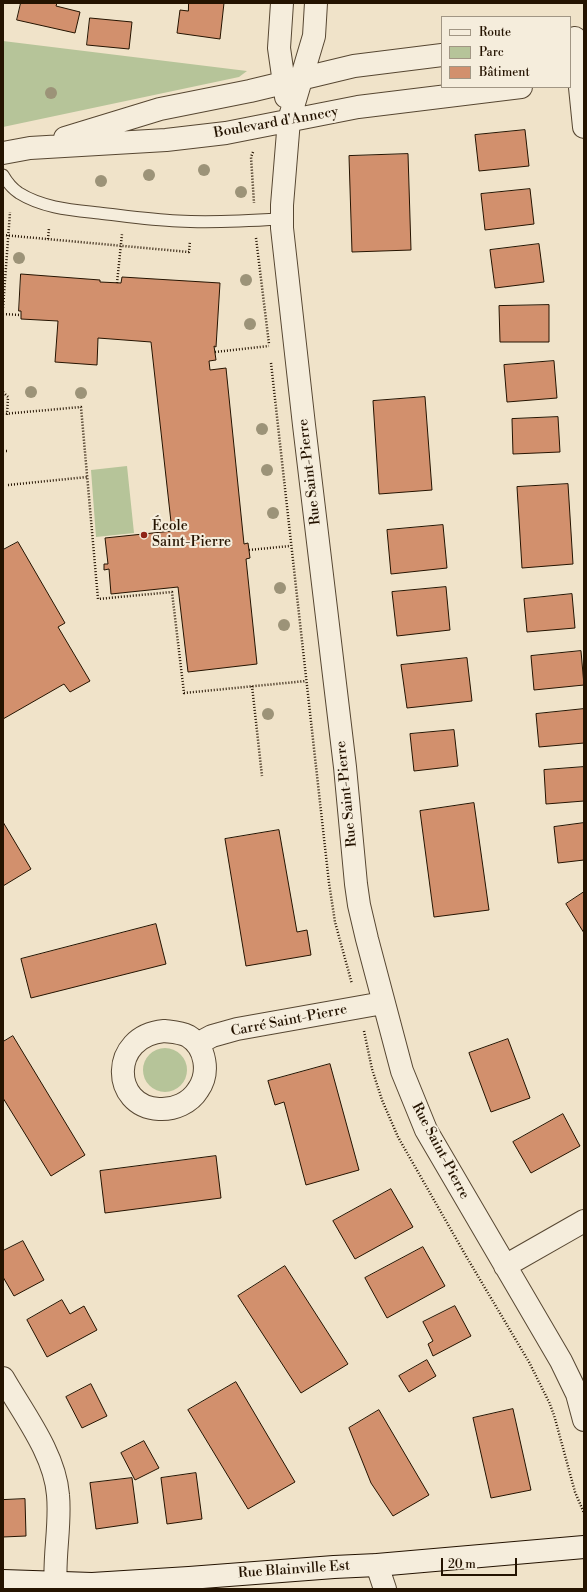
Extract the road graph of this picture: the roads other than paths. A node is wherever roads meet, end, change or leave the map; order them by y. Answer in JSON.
{"nodes":[{"id":1,"x":282,"y":3,"type":"edge"},
{"id":2,"x":316,"y":3,"type":"edge"},
{"id":3,"x":576,"y":38,"type":"edge"},
{"id":4,"x":441,"y":55,"type":"edge"},
{"id":5,"x":293,"y":80,"type":"junction"},
{"id":6,"x":578,"y":80,"type":"edge"},
{"id":7,"x":513,"y":88,"type":"edge"},
{"id":8,"x":289,"y":120,"type":"junction"},
{"id":9,"x":584,"y":127,"type":"edge"},
{"id":10,"x":30,"y":148,"type":"junction"},
{"id":11,"x":3,"y":153,"type":"edge"},
{"id":12,"x":3,"y":175,"type":"edge"},
{"id":13,"x":282,"y":218,"type":"junction"},
{"id":14,"x":384,"y":1003,"type":"junction"},
{"id":15,"x":197,"y":1044,"type":"dead end"},
{"id":16,"x":584,"y":1221,"type":"edge"},
{"id":17,"x":505,"y":1266,"type":"junction"},
{"id":18,"x":3,"y":1378,"type":"edge"},
{"id":19,"x":584,"y":1420,"type":"edge"},
{"id":20,"x":584,"y":1547,"type":"edge"},
{"id":21,"x":377,"y":1565,"type":"junction"},
{"id":22,"x":3,"y":1581,"type":"edge"},
{"id":23,"x":56,"y":1586,"type":"edge"},
{"id":24,"x":385,"y":1589,"type":"edge"}],
"edges":[{"from":1,"to":5,"type":"street","name":"Rue Saint-Pierre"},
{"from":2,"to":5,"type":"street","name":"Rue Saint-Pierre"},
{"from":3,"to":6,"type":"street"},
{"from":4,"to":5,"type":"street","name":"Boulevard d'Annecy"},
{"from":5,"to":8,"type":"street","name":"Rue Saint-Pierre"},
{"from":5,"to":10,"type":"street","name":"Boulevard d'Annecy"},
{"from":6,"to":9,"type":"street"},
{"from":7,"to":8,"type":"street","name":"Boulevard d'Annecy"},
{"from":8,"to":10,"type":"street","name":"Boulevard d'Annecy"},
{"from":8,"to":13,"type":"street","name":"Rue Saint-Pierre"},
{"from":10,"to":11,"type":"street","name":"Boulevard d'Annecy"},
{"from":12,"to":13,"type":"lane"},
{"from":13,"to":14,"type":"street","name":"Rue Saint-Pierre"},
{"from":14,"to":15,"type":"street","name":"Carré Saint-Pierre"},
{"from":14,"to":17,"type":"street","name":"Rue Saint-Pierre"},
{"from":16,"to":17,"type":"street"},
{"from":17,"to":19,"type":"street","name":"Rue Saint-Pierre"},
{"from":18,"to":23,"type":"street"},
{"from":20,"to":21,"type":"street","name":"Rue Blainville Est"},
{"from":21,"to":23,"type":"street","name":"Rue Blainville Est"},
{"from":21,"to":24,"type":"street"},
{"from":22,"to":23,"type":"street","name":"Rue Blainville Est"}]}
